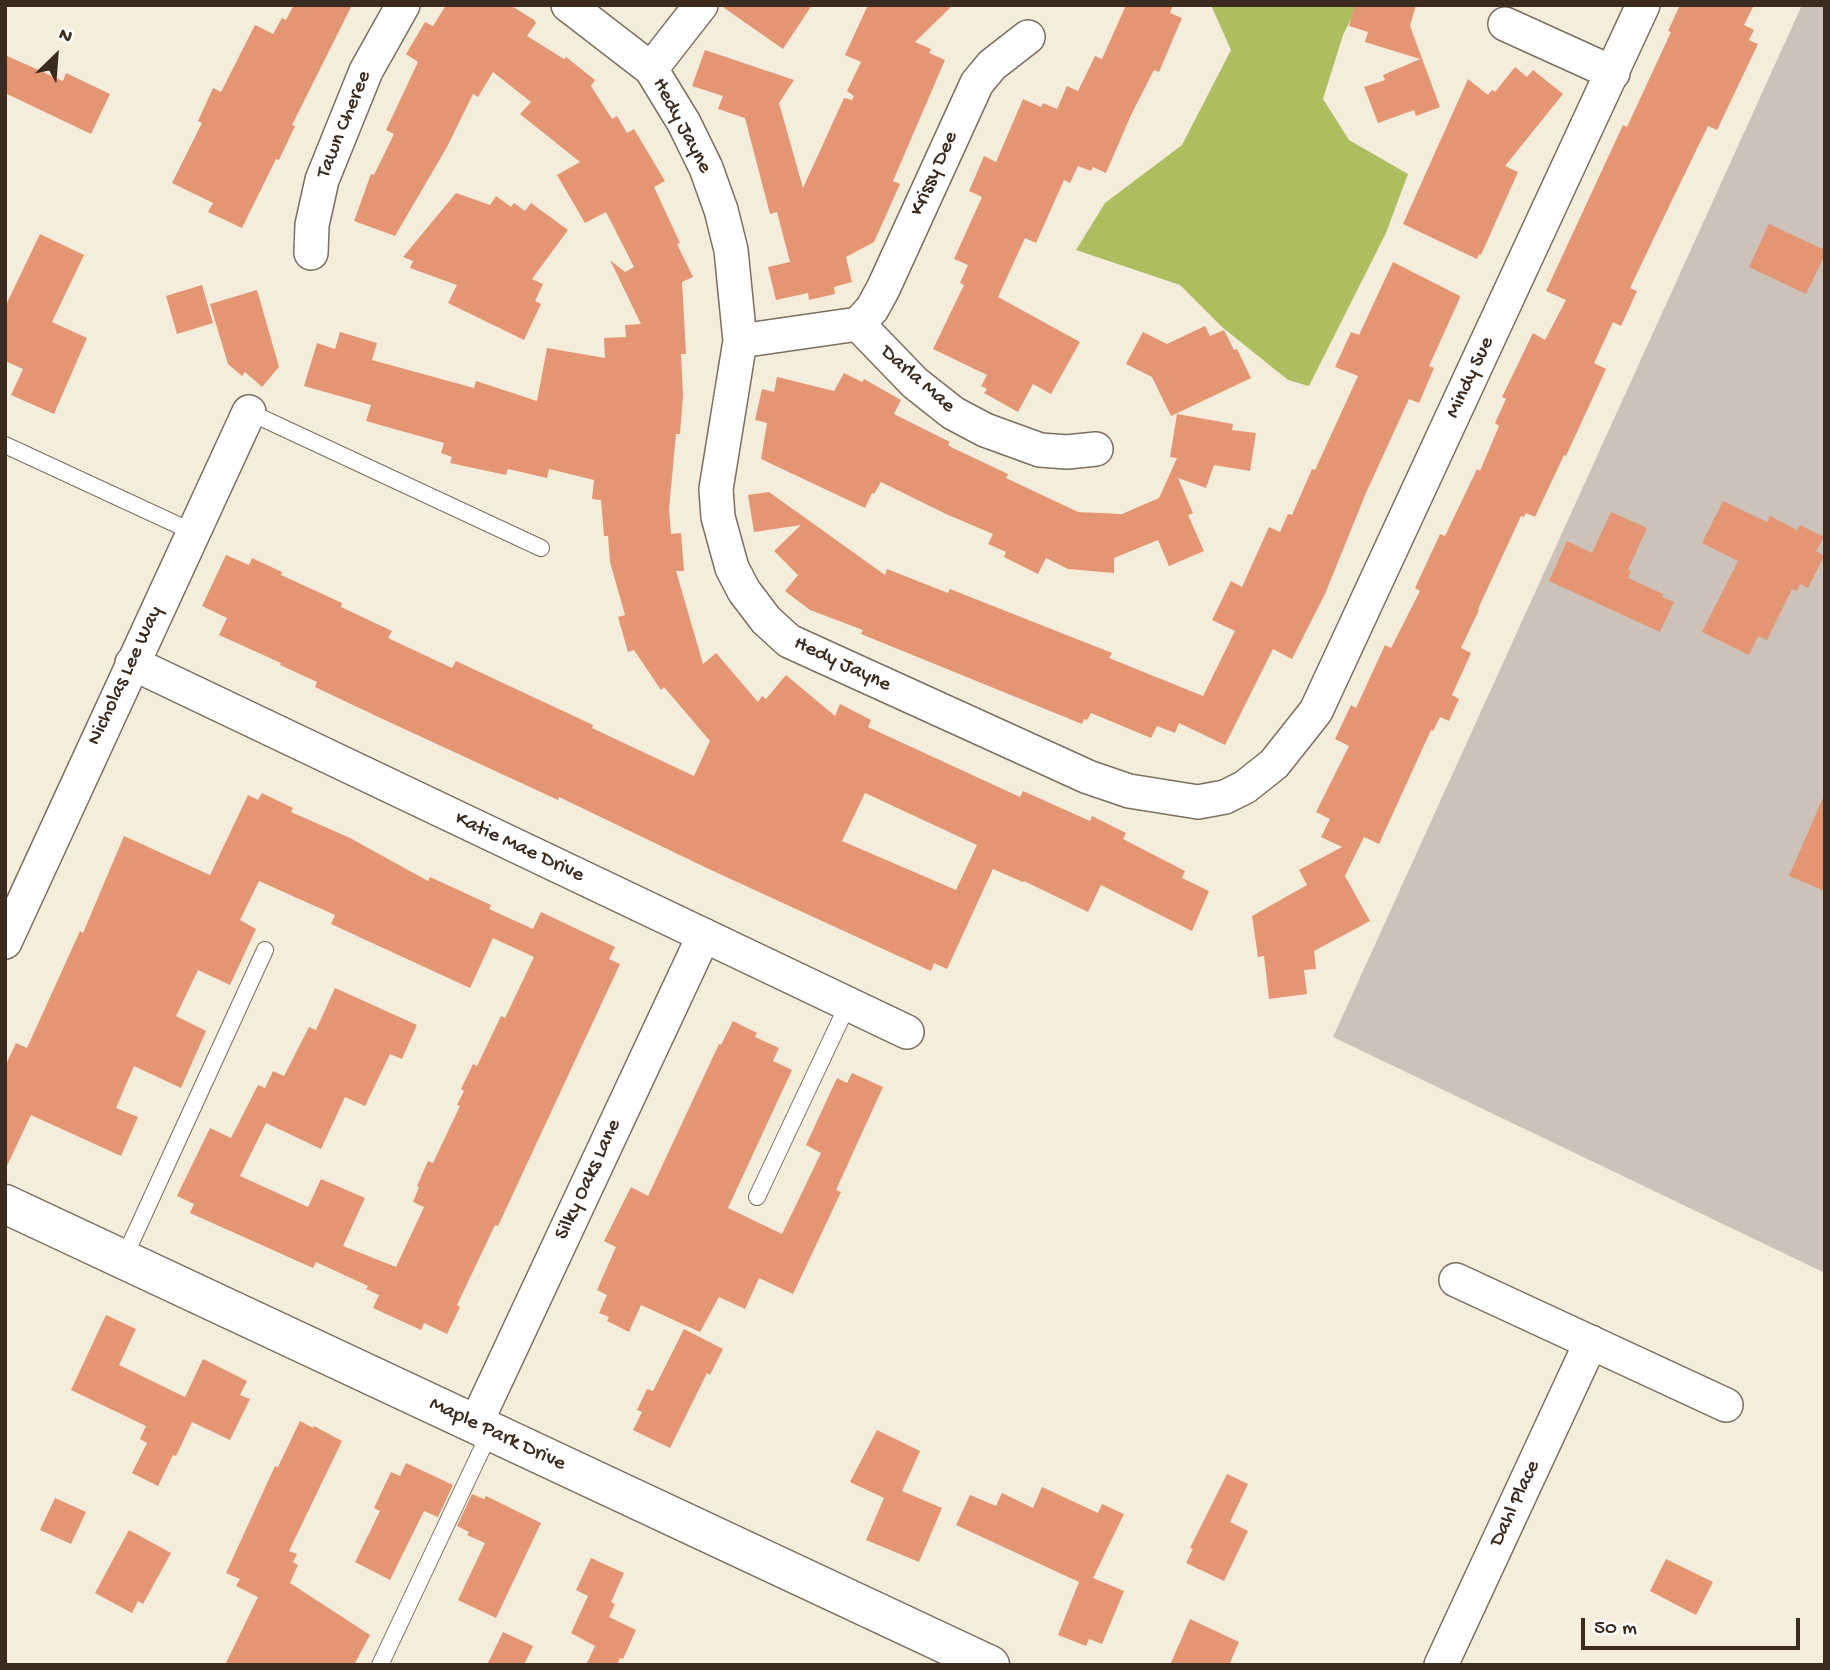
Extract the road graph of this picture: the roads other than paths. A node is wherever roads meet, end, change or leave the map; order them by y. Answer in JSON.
{"nodes":[{"id":1,"x":403,"y":5,"type":"edge"},
{"id":2,"x":568,"y":5,"type":"edge"},
{"id":3,"x":701,"y":5,"type":"edge"},
{"id":4,"x":1643,"y":5,"type":"edge"},
{"id":5,"x":1505,"y":24,"type":"dead end"},
{"id":6,"x":1028,"y":37,"type":"dead end"},
{"id":7,"x":651,"y":69,"type":"junction"},
{"id":8,"x":1613,"y":73,"type":"junction"},
{"id":9,"x":311,"y":253,"type":"dead end"},
{"id":10,"x":858,"y":324,"type":"junction"},
{"id":11,"x":740,"y":341,"type":"junction"},
{"id":12,"x":248,"y":412,"type":"joint"},
{"id":13,"x":5,"y":445,"type":"edge"},
{"id":14,"x":1096,"y":449,"type":"dead end"},
{"id":15,"x":193,"y":532,"type":"junction"},
{"id":16,"x":541,"y":548,"type":"dead end"},
{"id":17,"x":132,"y":663,"type":"junction"},
{"id":18,"x":1329,"y":684,"type":"joint"},
{"id":19,"x":704,"y":935,"type":"junction"},
{"id":20,"x":5,"y":942,"type":"edge"},
{"id":21,"x":265,"y":950,"type":"dead end"},
{"id":22,"x":848,"y":1004,"type":"junction"},
{"id":23,"x":907,"y":1032,"type":"dead end"},
{"id":24,"x":757,"y":1197,"type":"dead end"},
{"id":25,"x":5,"y":1204,"type":"edge"},
{"id":26,"x":123,"y":1260,"type":"junction"},
{"id":27,"x":1456,"y":1280,"type":"dead end"},
{"id":28,"x":1591,"y":1342,"type":"junction"},
{"id":29,"x":1726,"y":1405,"type":"dead end"},
{"id":30,"x":483,"y":1429,"type":"junction"},
{"id":31,"x":380,"y":1665,"type":"edge"},
{"id":32,"x":990,"y":1665,"type":"edge"},
{"id":33,"x":1441,"y":1665,"type":"edge"}],
"edges":[{"from":1,"to":9,"type":"street","name":"Tawn Cheree"},
{"from":2,"to":7,"type":"street","name":"Hedy Jayne"},
{"from":3,"to":7,"type":"street"},
{"from":4,"to":8,"type":"street","name":"Mindy Sue"},
{"from":5,"to":8,"type":"street"},
{"from":6,"to":10,"type":"street","name":"Krissy Dee"},
{"from":7,"to":11,"type":"street","name":"Hedy Jayne"},
{"from":8,"to":18,"type":"street","name":"Mindy Sue"},
{"from":10,"to":11,"type":"street"},
{"from":10,"to":14,"type":"street","name":"Darla Mae"},
{"from":11,"to":18,"type":"street","name":"Hedy Jayne"},
{"from":12,"to":15,"type":"street","name":"Nicholas Lee Way"},
{"from":12,"to":16,"type":"lane"},
{"from":13,"to":15,"type":"lane"},
{"from":15,"to":17,"type":"street","name":"Nicholas Lee Way"},
{"from":17,"to":19,"type":"street","name":"Katie Mae Drive"},
{"from":17,"to":20,"type":"street","name":"Nicholas Lee Way"},
{"from":19,"to":22,"type":"street","name":"Katie Mae Drive"},
{"from":19,"to":30,"type":"street","name":"Silky Oaks Lane"},
{"from":21,"to":26,"type":"lane"},
{"from":22,"to":23,"type":"street","name":"Katie Mae Drive"},
{"from":22,"to":24,"type":"lane"},
{"from":25,"to":26,"type":"street","name":"Maple Park Drive"},
{"from":26,"to":30,"type":"street","name":"Maple Park Drive"},
{"from":27,"to":28,"type":"street"},
{"from":28,"to":29,"type":"street"},
{"from":28,"to":33,"type":"street","name":"Dahl Place"},
{"from":30,"to":31,"type":"lane"},
{"from":30,"to":32,"type":"street","name":"Maple Park Drive"}]}
